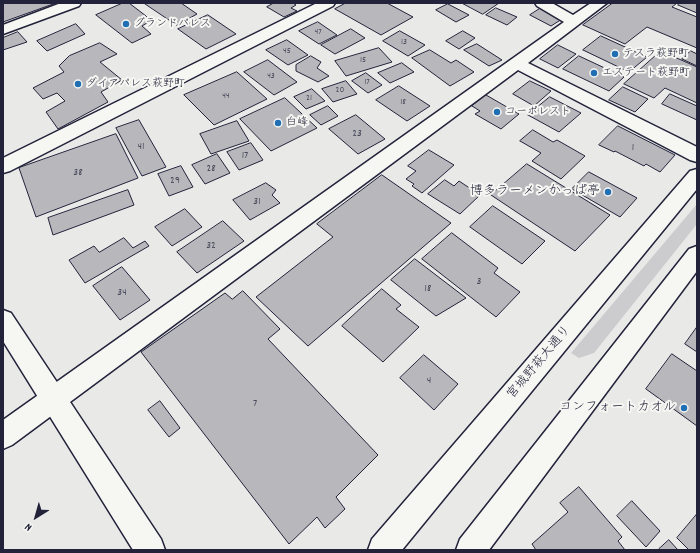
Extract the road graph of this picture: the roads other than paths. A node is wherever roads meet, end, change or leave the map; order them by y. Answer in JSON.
{"nodes":[{"id":1,"x":74,"y":3,"type":"edge"},
{"id":2,"x":328,"y":3,"type":"edge"},
{"id":3,"x":542,"y":3,"type":"edge"},
{"id":4,"x":600,"y":3,"type":"edge"},
{"id":5,"x":574,"y":22,"type":"junction"},
{"id":6,"x":3,"y":30,"type":"edge"},
{"id":7,"x":516,"y":63,"type":"junction"},
{"id":8,"x":697,"y":155,"type":"edge"},
{"id":9,"x":3,"y":166,"type":"edge"},
{"id":10,"x":697,"y":176,"type":"edge"},
{"id":11,"x":697,"y":255,"type":"edge"},
{"id":12,"x":3,"y":320,"type":"edge"},
{"id":13,"x":54,"y":398,"type":"junction"},
{"id":14,"x":3,"y":436,"type":"edge"},
{"id":15,"x":150,"y":550,"type":"edge"},
{"id":16,"x":383,"y":550,"type":"edge"},
{"id":17,"x":471,"y":550,"type":"edge"}],
"edges":[{"from":1,"to":6,"type":"street"},
{"from":2,"to":9,"type":"street"},
{"from":3,"to":5,"type":"street"},
{"from":4,"to":5,"type":"street"},
{"from":5,"to":7,"type":"street"},
{"from":7,"to":8,"type":"street"},
{"from":7,"to":13,"type":"street"},
{"from":10,"to":16,"type":"street","name":"宮城野萩大通り"},
{"from":11,"to":17,"type":"street"},
{"from":12,"to":13,"type":"street"},
{"from":13,"to":14,"type":"street"},
{"from":13,"to":15,"type":"street"}]}
